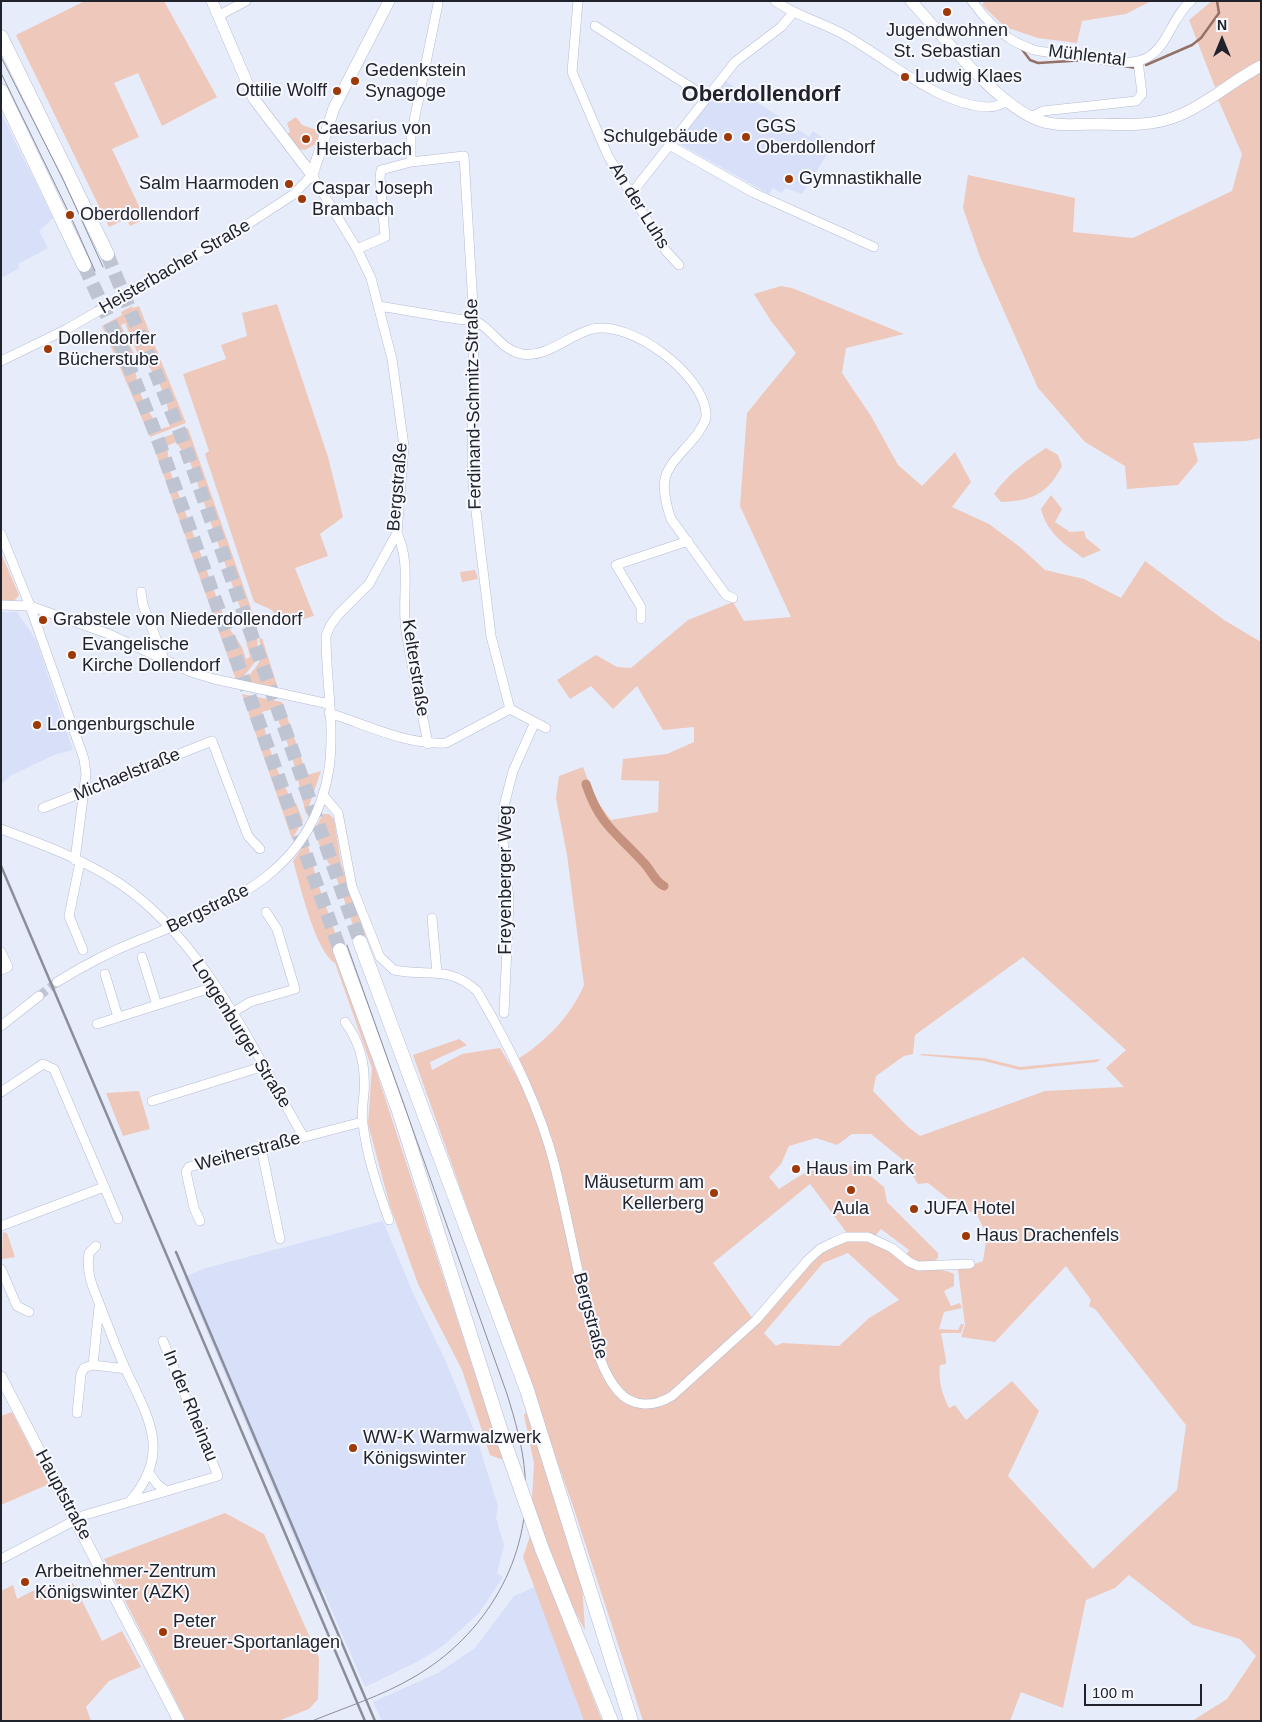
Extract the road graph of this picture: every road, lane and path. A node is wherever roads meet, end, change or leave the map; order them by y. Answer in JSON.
{"nodes":[{"id":1,"x":212,"y":1,"type":"edge"},
{"id":2,"x":246,"y":1,"type":"edge"},
{"id":3,"x":389,"y":1,"type":"edge"},
{"id":4,"x":578,"y":1,"type":"edge"},
{"id":5,"x":775,"y":1,"type":"edge"},
{"id":6,"x":911,"y":1,"type":"edge"},
{"id":7,"x":972,"y":1,"type":"edge"},
{"id":8,"x":1191,"y":1,"type":"edge"},
{"id":9,"x":438,"y":4,"type":"dead end"},
{"id":10,"x":793,"y":13,"type":"junction"},
{"id":11,"x":218,"y":16,"type":"junction"},
{"id":12,"x":595,"y":26,"type":"dead end"},
{"id":13,"x":1,"y":36,"type":"edge"},
{"id":14,"x":1138,"y":62,"type":"junction"},
{"id":15,"x":1261,"y":66,"type":"edge"},
{"id":16,"x":1,"y":91,"type":"edge"},
{"id":17,"x":706,"y":97,"type":"junction"},
{"id":18,"x":1007,"y":102,"type":"junction"},
{"id":19,"x":1031,"y":117,"type":"junction"},
{"id":20,"x":322,"y":145,"type":"junction"},
{"id":21,"x":671,"y":146,"type":"junction"},
{"id":22,"x":294,"y":153,"type":"junction"},
{"id":23,"x":411,"y":162,"type":"junction"},
{"id":24,"x":312,"y":175,"type":"junction"},
{"id":25,"x":631,"y":194,"type":"junction"},
{"id":26,"x":874,"y":247,"type":"dead end"},
{"id":27,"x":357,"y":249,"type":"junction"},
{"id":28,"x":107,"y":254,"type":"tunnel mouth"},
{"id":29,"x":679,"y":264,"type":"dead end"},
{"id":30,"x":84,"y":265,"type":"tunnel mouth"},
{"id":31,"x":379,"y":306,"type":"junction"},
{"id":32,"x":398,"y":309,"type":"junction"},
{"id":33,"x":382,"y":319,"type":"junction"},
{"id":34,"x":474,"y":322,"type":"junction"},
{"id":35,"x":1,"y":361,"type":"edge"},
{"id":36,"x":397,"y":533,"type":"junction"},
{"id":37,"x":1,"y":534,"type":"edge"},
{"id":38,"x":688,"y":541,"type":"junction"},
{"id":39,"x":141,"y":592,"type":"dead end"},
{"id":40,"x":733,"y":598,"type":"dead end"},
{"id":41,"x":1,"y":605,"type":"edge"},
{"id":42,"x":30,"y":606,"type":"junction"},
{"id":43,"x":642,"y":619,"type":"dead end"},
{"id":44,"x":164,"y":659,"type":"junction"},
{"id":45,"x":329,"y":708,"type":"junction"},
{"id":46,"x":510,"y":709,"type":"junction"},
{"id":47,"x":535,"y":722,"type":"junction"},
{"id":48,"x":546,"y":728,"type":"dead end"},
{"id":49,"x":428,"y":744,"type":"junction"},
{"id":50,"x":84,"y":793,"type":"junction"},
{"id":51,"x":322,"y":795,"type":"junction"},
{"id":52,"x":43,"y":808,"type":"dead end"},
{"id":53,"x":1,"y":829,"type":"edge"},
{"id":54,"x":260,"y":849,"type":"dead end"},
{"id":55,"x":78,"y":861,"type":"junction"},
{"id":56,"x":266,"y":912,"type":"dead end"},
{"id":57,"x":432,"y":918,"type":"dead end"},
{"id":58,"x":170,"y":928,"type":"junction"},
{"id":59,"x":360,"y":942,"type":"tunnel mouth"},
{"id":60,"x":83,"y":950,"type":"dead end"},
{"id":61,"x":340,"y":950,"type":"tunnel mouth"},
{"id":62,"x":1,"y":952,"type":"edge"},
{"id":63,"x":142,"y":958,"type":"dead end"},
{"id":64,"x":1,"y":970,"type":"edge"},
{"id":65,"x":437,"y":973,"type":"junction"},
{"id":66,"x":105,"y":974,"type":"dead end"},
{"id":67,"x":57,"y":982,"type":"tunnel mouth"},
{"id":68,"x":214,"y":987,"type":"junction"},
{"id":69,"x":39,"y":996,"type":"tunnel mouth"},
{"id":70,"x":157,"y":1005,"type":"junction"},
{"id":71,"x":232,"y":1013,"type":"junction"},
{"id":72,"x":504,"y":1013,"type":"dead end"},
{"id":73,"x":118,"y":1017,"type":"junction"},
{"id":74,"x":345,"y":1022,"type":"dead end"},
{"id":75,"x":97,"y":1024,"type":"dead end"},
{"id":76,"x":1,"y":1026,"type":"edge"},
{"id":77,"x":264,"y":1066,"type":"junction"},
{"id":78,"x":1,"y":1092,"type":"edge"},
{"id":79,"x":152,"y":1100,"type":"dead end"},
{"id":80,"x":362,"y":1122,"type":"junction"},
{"id":81,"x":303,"y":1136,"type":"junction"},
{"id":82,"x":261,"y":1147,"type":"junction"},
{"id":83,"x":104,"y":1187,"type":"junction"},
{"id":84,"x":118,"y":1219,"type":"dead end"},
{"id":85,"x":389,"y":1220,"type":"dead end"},
{"id":86,"x":200,"y":1221,"type":"dead end"},
{"id":87,"x":1,"y":1226,"type":"edge"},
{"id":88,"x":280,"y":1239,"type":"dead end"},
{"id":89,"x":96,"y":1246,"type":"dead end"},
{"id":90,"x":970,"y":1264,"type":"dead end"},
{"id":91,"x":1,"y":1269,"type":"edge"},
{"id":92,"x":99,"y":1304,"type":"junction"},
{"id":93,"x":29,"y":1312,"type":"dead end"},
{"id":94,"x":163,"y":1341,"type":"dead end"},
{"id":95,"x":93,"y":1365,"type":"junction"},
{"id":96,"x":126,"y":1370,"type":"junction"},
{"id":97,"x":1,"y":1376,"type":"edge"},
{"id":98,"x":77,"y":1413,"type":"dead end"},
{"id":99,"x":150,"y":1474,"type":"junction"},
{"id":100,"x":166,"y":1491,"type":"junction"},
{"id":101,"x":132,"y":1500,"type":"junction"},
{"id":102,"x":75,"y":1519,"type":"junction"},
{"id":103,"x":1,"y":1559,"type":"edge"},
{"id":104,"x":179,"y":1721,"type":"edge"},
{"id":105,"x":610,"y":1721,"type":"edge"},
{"id":106,"x":631,"y":1721,"type":"edge"}],
"edges":[{"from":1,"to":11,"type":"main road"},
{"from":2,"to":11,"type":"street"},
{"from":3,"to":20,"type":"main road","name":"Heisterbacher Straße"},
{"from":4,"to":25,"type":"street","name":"An der Luhs"},
{"from":5,"to":10,"type":"street"},
{"from":6,"to":18,"type":"main road"},
{"from":7,"to":14,"type":"street","name":"Mühlental"},
{"from":8,"to":14,"type":"street","name":"Mühlental"},
{"from":9,"to":23,"type":"street"},
{"from":10,"to":17,"type":"street"},
{"from":10,"to":18,"type":"street"},
{"from":11,"to":22,"type":"main road"},
{"from":12,"to":17,"type":"street"},
{"from":13,"to":28,"type":"highway"},
{"from":14,"to":19,"type":"street"},
{"from":15,"to":19,"type":"main road"},
{"from":16,"to":30,"type":"highway"},
{"from":17,"to":21,"type":"street"},
{"from":18,"to":19,"type":"main road"},
{"from":20,"to":22,"type":"main road"},
{"from":20,"to":24,"type":"main road","name":"Heisterbacher Straße"},
{"from":21,"to":25,"type":"street"},
{"from":21,"to":26,"type":"street"},
{"from":22,"to":24,"type":"main road"},
{"from":23,"to":27,"type":"street"},
{"from":23,"to":34,"type":"street","name":"Ferdinand-Schmitz-Straße"},
{"from":24,"to":27,"type":"street","name":"Bergstraße"},
{"from":24,"to":35,"type":"street","name":"Heisterbacher Straße"},
{"from":25,"to":29,"type":"street","name":"An der Luhs"},
{"from":27,"to":31,"type":"street","name":"Bergstraße"},
{"from":31,"to":32,"type":"street"},
{"from":31,"to":33,"type":"street","name":"Bergstraße"},
{"from":32,"to":33,"type":"street"},
{"from":32,"to":34,"type":"street"},
{"from":33,"to":36,"type":"street","name":"Bergstraße"},
{"from":34,"to":38,"type":"street"},
{"from":34,"to":46,"type":"street","name":"Ferdinand-Schmitz-Straße"},
{"from":36,"to":45,"type":"street","name":"Bergstraße"},
{"from":36,"to":49,"type":"street","name":"Kelterstraße"},
{"from":37,"to":42,"type":"street"},
{"from":38,"to":40,"type":"street"},
{"from":38,"to":43,"type":"street"},
{"from":39,"to":44,"type":"street"},
{"from":41,"to":42,"type":"street"},
{"from":42,"to":44,"type":"street"},
{"from":42,"to":50,"type":"street"},
{"from":44,"to":45,"type":"street"},
{"from":45,"to":49,"type":"street"},
{"from":45,"to":51,"type":"street","name":"Bergstraße"},
{"from":46,"to":47,"type":"street"},
{"from":46,"to":49,"type":"street"},
{"from":47,"to":48,"type":"street"},
{"from":47,"to":72,"type":"street","name":"Freyenberger Weg"},
{"from":50,"to":52,"type":"street","name":"Michaelstraße"},
{"from":50,"to":54,"type":"street","name":"Michaelstraße"},
{"from":50,"to":55,"type":"street"},
{"from":51,"to":58,"type":"street","name":"Bergstraße"},
{"from":51,"to":65,"type":"street","name":"Bergstraße"},
{"from":53,"to":55,"type":"street","name":"Longenburger Straße"},
{"from":55,"to":58,"type":"street","name":"Longenburger Straße"},
{"from":55,"to":60,"type":"street"},
{"from":56,"to":71,"type":"street"},
{"from":57,"to":65,"type":"street"},
{"from":58,"to":67,"type":"street","name":"Bergstraße"},
{"from":58,"to":68,"type":"street","name":"Longenburger Straße"},
{"from":59,"to":106,"type":"highway"},
{"from":61,"to":105,"type":"highway","bridge":true},
{"from":62,"to":64,"type":"street"},
{"from":63,"to":70,"type":"street"},
{"from":65,"to":90,"type":"street","name":"Bergstraße"},
{"from":66,"to":73,"type":"street"},
{"from":68,"to":70,"type":"street"},
{"from":68,"to":71,"type":"street","name":"Longenburger Straße"},
{"from":69,"to":76,"type":"street"},
{"from":70,"to":73,"type":"street"},
{"from":71,"to":77,"type":"street","name":"Longenburger Straße"},
{"from":73,"to":75,"type":"street"},
{"from":74,"to":80,"type":"street"},
{"from":77,"to":79,"type":"street"},
{"from":77,"to":81,"type":"street","name":"Longenburger Straße"},
{"from":78,"to":83,"type":"street"},
{"from":80,"to":81,"type":"street","name":"Weiherstraße"},
{"from":80,"to":85,"type":"street"},
{"from":81,"to":82,"type":"street","name":"Weiherstraße"},
{"from":82,"to":86,"type":"street","name":"Weiherstraße"},
{"from":82,"to":88,"type":"street"},
{"from":83,"to":84,"type":"street"},
{"from":83,"to":87,"type":"street"},
{"from":89,"to":92,"type":"street"},
{"from":91,"to":93,"type":"street"},
{"from":92,"to":95,"type":"street"},
{"from":92,"to":96,"type":"street"},
{"from":94,"to":100,"type":"street","name":"In der Rheinau"},
{"from":95,"to":96,"type":"street"},
{"from":95,"to":98,"type":"street"},
{"from":96,"to":99,"type":"street"},
{"from":97,"to":102,"type":"main road","name":"Hauptstraße"},
{"from":99,"to":100,"type":"street"},
{"from":99,"to":101,"type":"street"},
{"from":100,"to":101,"type":"street","name":"In der Rheinau"},
{"from":101,"to":102,"type":"street","name":"In der Rheinau"},
{"from":102,"to":103,"type":"street","name":"In der Rheinau"},
{"from":102,"to":104,"type":"main road","name":"Hauptstraße"}]}
